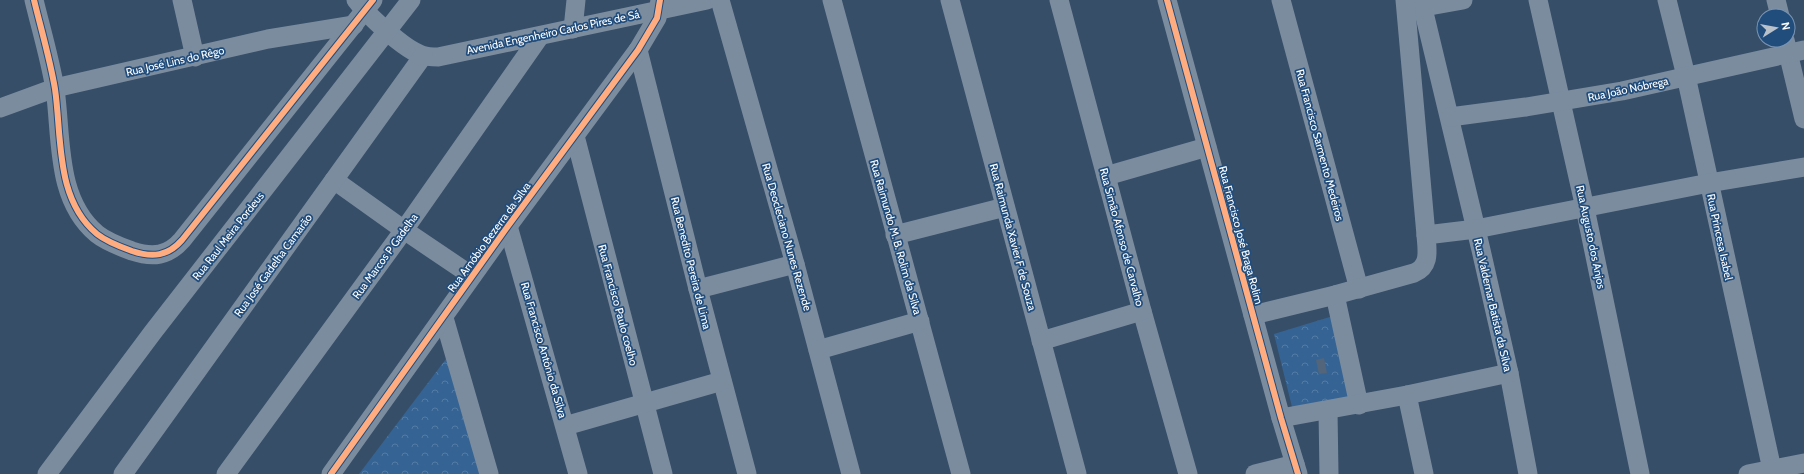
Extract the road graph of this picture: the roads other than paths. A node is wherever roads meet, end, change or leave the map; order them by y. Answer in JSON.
{"nodes":[{"id":1,"x":34,"y":0,"type":"edge"},
{"id":2,"x":182,"y":0,"type":"edge"},
{"id":3,"x":411,"y":0,"type":"edge"},
{"id":4,"x":576,"y":0,"type":"edge"},
{"id":5,"x":707,"y":0,"type":"edge"},
{"id":6,"x":720,"y":0,"type":"edge"},
{"id":7,"x":832,"y":0,"type":"edge"},
{"id":8,"x":950,"y":0,"type":"edge"},
{"id":9,"x":1058,"y":0,"type":"edge"},
{"id":10,"x":1167,"y":0,"type":"edge"},
{"id":11,"x":1280,"y":0,"type":"edge"},
{"id":12,"x":1405,"y":0,"type":"edge"},
{"id":13,"x":1463,"y":0,"type":"edge"},
{"id":14,"x":1538,"y":0,"type":"edge"},
{"id":15,"x":1667,"y":0,"type":"edge"},
{"id":16,"x":660,"y":4,"type":"edge"},
{"id":17,"x":1422,"y":4,"type":"edge"},
{"id":18,"x":362,"y":9,"type":"edge"},
{"id":19,"x":573,"y":29,"type":"junction"},
{"id":20,"x":387,"y":30,"type":"junction"},
{"id":21,"x":540,"y":36,"type":"junction"},
{"id":22,"x":1792,"y":48,"type":"edge"},
{"id":23,"x":638,"y":50,"type":"junction"},
{"id":24,"x":423,"y":56,"type":"junction"},
{"id":25,"x":195,"y":57,"type":"junction"},
{"id":26,"x":1686,"y":76,"type":"junction"},
{"id":27,"x":55,"y":88,"type":"junction"},
{"id":28,"x":1562,"y":102,"type":"junction"},
{"id":29,"x":0,"y":108,"type":"edge"},
{"id":30,"x":1450,"y":117,"type":"junction"},
{"id":31,"x":1804,"y":120,"type":"edge"},
{"id":32,"x":575,"y":136,"type":"junction"},
{"id":33,"x":1207,"y":147,"type":"junction"},
{"id":34,"x":1804,"y":166,"type":"edge"},
{"id":35,"x":1106,"y":176,"type":"junction"},
{"id":36,"x":334,"y":180,"type":"junction"},
{"id":37,"x":1708,"y":183,"type":"junction"},
{"id":38,"x":1005,"y":207,"type":"junction"},
{"id":39,"x":1585,"y":208,"type":"junction"},
{"id":40,"x":508,"y":226,"type":"junction"},
{"id":41,"x":1476,"y":229,"type":"junction"},
{"id":42,"x":404,"y":230,"type":"junction"},
{"id":43,"x":895,"y":235,"type":"junction"},
{"id":44,"x":1426,"y":235,"type":"junction"},
{"id":45,"x":795,"y":264,"type":"junction"},
{"id":46,"x":472,"y":276,"type":"junction"},
{"id":47,"x":698,"y":289,"type":"junction"},
{"id":48,"x":1359,"y":289,"type":"junction"},
{"id":49,"x":1335,"y":295,"type":"junction"},
{"id":50,"x":1142,"y":311,"type":"junction"},
{"id":51,"x":1253,"y":315,"type":"junction"},
{"id":52,"x":444,"y":318,"type":"junction"},
{"id":53,"x":920,"y":321,"type":"junction"},
{"id":54,"x":1041,"y":341,"type":"junction"},
{"id":55,"x":818,"y":350,"type":"junction"},
{"id":56,"x":1509,"y":373,"type":"junction"},
{"id":57,"x":722,"y":381,"type":"junction"},
{"id":58,"x":1407,"y":395,"type":"junction"},
{"id":59,"x":644,"y":403,"type":"junction"},
{"id":60,"x":1359,"y":405,"type":"junction"},
{"id":61,"x":1328,"y":411,"type":"junction"},
{"id":62,"x":1281,"y":418,"type":"junction"},
{"id":63,"x":565,"y":426,"type":"junction"},
{"id":64,"x":1804,"y":463,"type":"edge"},
{"id":65,"x":1296,"y":469,"type":"edge"},
{"id":66,"x":1772,"y":472,"type":"edge"},
{"id":67,"x":47,"y":474,"type":"edge"},
{"id":68,"x":123,"y":474,"type":"edge"},
{"id":69,"x":226,"y":474,"type":"edge"},
{"id":70,"x":331,"y":474,"type":"edge"},
{"id":71,"x":489,"y":474,"type":"edge"},
{"id":72,"x":578,"y":474,"type":"edge"},
{"id":73,"x":663,"y":474,"type":"edge"},
{"id":74,"x":747,"y":474,"type":"edge"},
{"id":75,"x":851,"y":474,"type":"edge"},
{"id":76,"x":961,"y":474,"type":"edge"},
{"id":77,"x":1077,"y":474,"type":"edge"},
{"id":78,"x":1188,"y":474,"type":"edge"},
{"id":79,"x":1255,"y":474,"type":"edge"},
{"id":80,"x":1329,"y":474,"type":"edge"},
{"id":81,"x":1424,"y":474,"type":"edge"},
{"id":82,"x":1528,"y":474,"type":"edge"},
{"id":83,"x":1640,"y":474,"type":"edge"},
{"id":84,"x":1748,"y":474,"type":"edge"}],
"edges":[{"from":1,"to":27,"type":"street"},
{"from":2,"to":25,"type":"street"},
{"from":3,"to":20,"type":"street","name":"Rua Raul Meira Pordeus"},
{"from":4,"to":19,"type":"street"},
{"from":5,"to":16,"type":"street","name":"Avenida Engenheiro Carlos Pires de Sá"},
{"from":6,"to":45,"type":"street","name":"Rua Deocleciano Nunes Rezende"},
{"from":7,"to":43,"type":"street","name":"Rua Raimundo M. B. Rolim da Silva"},
{"from":8,"to":38,"type":"street","name":"Rua Raimunda Xavier F de Souza"},
{"from":9,"to":35,"type":"street","name":"Rua Simão Afonso de Carvalho"},
{"from":10,"to":33,"type":"street","name":"Rua Francisco José Braga Rolim"},
{"from":11,"to":48,"type":"street","name":"Rua Francisco Sarmento Medeiros"},
{"from":12,"to":44,"type":"street"},
{"from":13,"to":17,"type":"street"},
{"from":14,"to":28,"type":"street","name":"Rua Augusto dos Anjos"},
{"from":15,"to":26,"type":"street","name":"Rua Princesa Isabel"},
{"from":16,"to":19,"type":"street","name":"Avenida Engenheiro Carlos Pires de Sá"},
{"from":16,"to":23,"type":"street","name":"Rua Arnóbio Bezerra da Silva"},
{"from":17,"to":30,"type":"street"},
{"from":18,"to":20,"type":"street"},
{"from":18,"to":25,"type":"street","name":"Rua José Lins do Rêgo"},
{"from":18,"to":27,"type":"street"},
{"from":19,"to":21,"type":"street","name":"Avenida Engenheiro Carlos Pires de Sá"},
{"from":20,"to":24,"type":"street"},
{"from":20,"to":67,"type":"street","name":"Rua Raul Meira Pordeus"},
{"from":21,"to":24,"type":"street","name":"Avenida Engenheiro Carlos Pires de Sá"},
{"from":21,"to":42,"type":"street","name":"Rua Marcos P Gadelha"},
{"from":22,"to":26,"type":"street","name":"Rua João Nóbrega"},
{"from":22,"to":31,"type":"street"},
{"from":23,"to":32,"type":"street","name":"Rua Arnóbio Bezerra da Silva"},
{"from":23,"to":47,"type":"street","name":"Rua Benedito Pereira de Lima"},
{"from":24,"to":36,"type":"street","name":"Rua José Gadelha Camarão"},
{"from":25,"to":27,"type":"street","name":"Rua José Lins do Rêgo"},
{"from":26,"to":28,"type":"street","name":"Rua João Nóbrega"},
{"from":26,"to":37,"type":"street","name":"Rua Princesa Isabel"},
{"from":27,"to":29,"type":"street","name":"Rua José Lins do Rêgo"},
{"from":28,"to":30,"type":"street","name":"Rua João Nóbrega"},
{"from":28,"to":39,"type":"street","name":"Rua Augusto dos Anjos"},
{"from":30,"to":41,"type":"street"},
{"from":32,"to":40,"type":"street","name":"Rua Arnóbio Bezerra da Silva"},
{"from":32,"to":59,"type":"street","name":"Rua Francisco Paulo coelho"},
{"from":33,"to":35,"type":"street"},
{"from":33,"to":51,"type":"street","name":"Rua Francisco José Braga Rolim"},
{"from":34,"to":37,"type":"street"},
{"from":35,"to":50,"type":"street","name":"Rua Simão Afonso de Carvalho"},
{"from":36,"to":42,"type":"street"},
{"from":36,"to":68,"type":"street","name":"Rua José Gadelha Camarão"},
{"from":37,"to":39,"type":"street"},
{"from":37,"to":66,"type":"street","name":"Rua Princesa Isabel"},
{"from":38,"to":43,"type":"street"},
{"from":38,"to":54,"type":"street","name":"Rua Raimunda Xavier F de Souza"},
{"from":39,"to":41,"type":"street"},
{"from":39,"to":83,"type":"street","name":"Rua Augusto dos Anjos"},
{"from":40,"to":46,"type":"street","name":"Rua Arnóbio Bezerra da Silva"},
{"from":40,"to":63,"type":"street","name":"Rua Francisco Antônio da Silva"},
{"from":41,"to":44,"type":"street","name":"Rua Valdemar Batista da Silva"},
{"from":41,"to":56,"type":"street","name":"Rua Valdemar Batista da Silva"},
{"from":42,"to":46,"type":"street"},
{"from":42,"to":69,"type":"street","name":"Rua Marcos P Gadelha"},
{"from":43,"to":53,"type":"street","name":"Rua Raimundo M. B. Rolim da Silva"},
{"from":44,"to":48,"type":"street"},
{"from":45,"to":47,"type":"street"},
{"from":45,"to":55,"type":"street","name":"Rua Deocleciano Nunes Rezende"},
{"from":46,"to":52,"type":"street","name":"Rua Arnóbio Bezerra da Silva"},
{"from":47,"to":57,"type":"street","name":"Rua Benedito Pereira de Lima"},
{"from":48,"to":49,"type":"street"},
{"from":49,"to":51,"type":"street"},
{"from":49,"to":60,"type":"street"},
{"from":50,"to":54,"type":"street"},
{"from":50,"to":78,"type":"street","name":"Rua Simão Afonso de Carvalho"},
{"from":51,"to":62,"type":"street","name":"Rua Francisco José Braga Rolim"},
{"from":52,"to":70,"type":"street","name":"Rua Arnóbio Bezerra da Silva"},
{"from":52,"to":71,"type":"street"},
{"from":53,"to":55,"type":"street"},
{"from":53,"to":76,"type":"street","name":"Rua Raimundo M. B. Rolim da Silva"},
{"from":54,"to":77,"type":"street","name":"Rua Raimunda Xavier F de Souza"},
{"from":55,"to":75,"type":"street","name":"Rua Deocleciano Nunes Rezende"},
{"from":56,"to":58,"type":"street"},
{"from":56,"to":82,"type":"street","name":"Rua Valdemar Batista da Silva"},
{"from":57,"to":59,"type":"street"},
{"from":57,"to":74,"type":"street","name":"Rua Benedito Pereira de Lima"},
{"from":58,"to":60,"type":"street"},
{"from":58,"to":81,"type":"street"},
{"from":59,"to":63,"type":"street"},
{"from":59,"to":73,"type":"street","name":"Rua Francisco Paulo coelho"},
{"from":60,"to":61,"type":"street"},
{"from":61,"to":62,"type":"street"},
{"from":61,"to":80,"type":"street"},
{"from":62,"to":65,"type":"street","name":"Rua Francisco José Braga Rolim"},
{"from":63,"to":72,"type":"street","name":"Rua Francisco Antônio da Silva"},
{"from":64,"to":66,"type":"street"},
{"from":65,"to":79,"type":"street"},
{"from":66,"to":84,"type":"street"}]}
